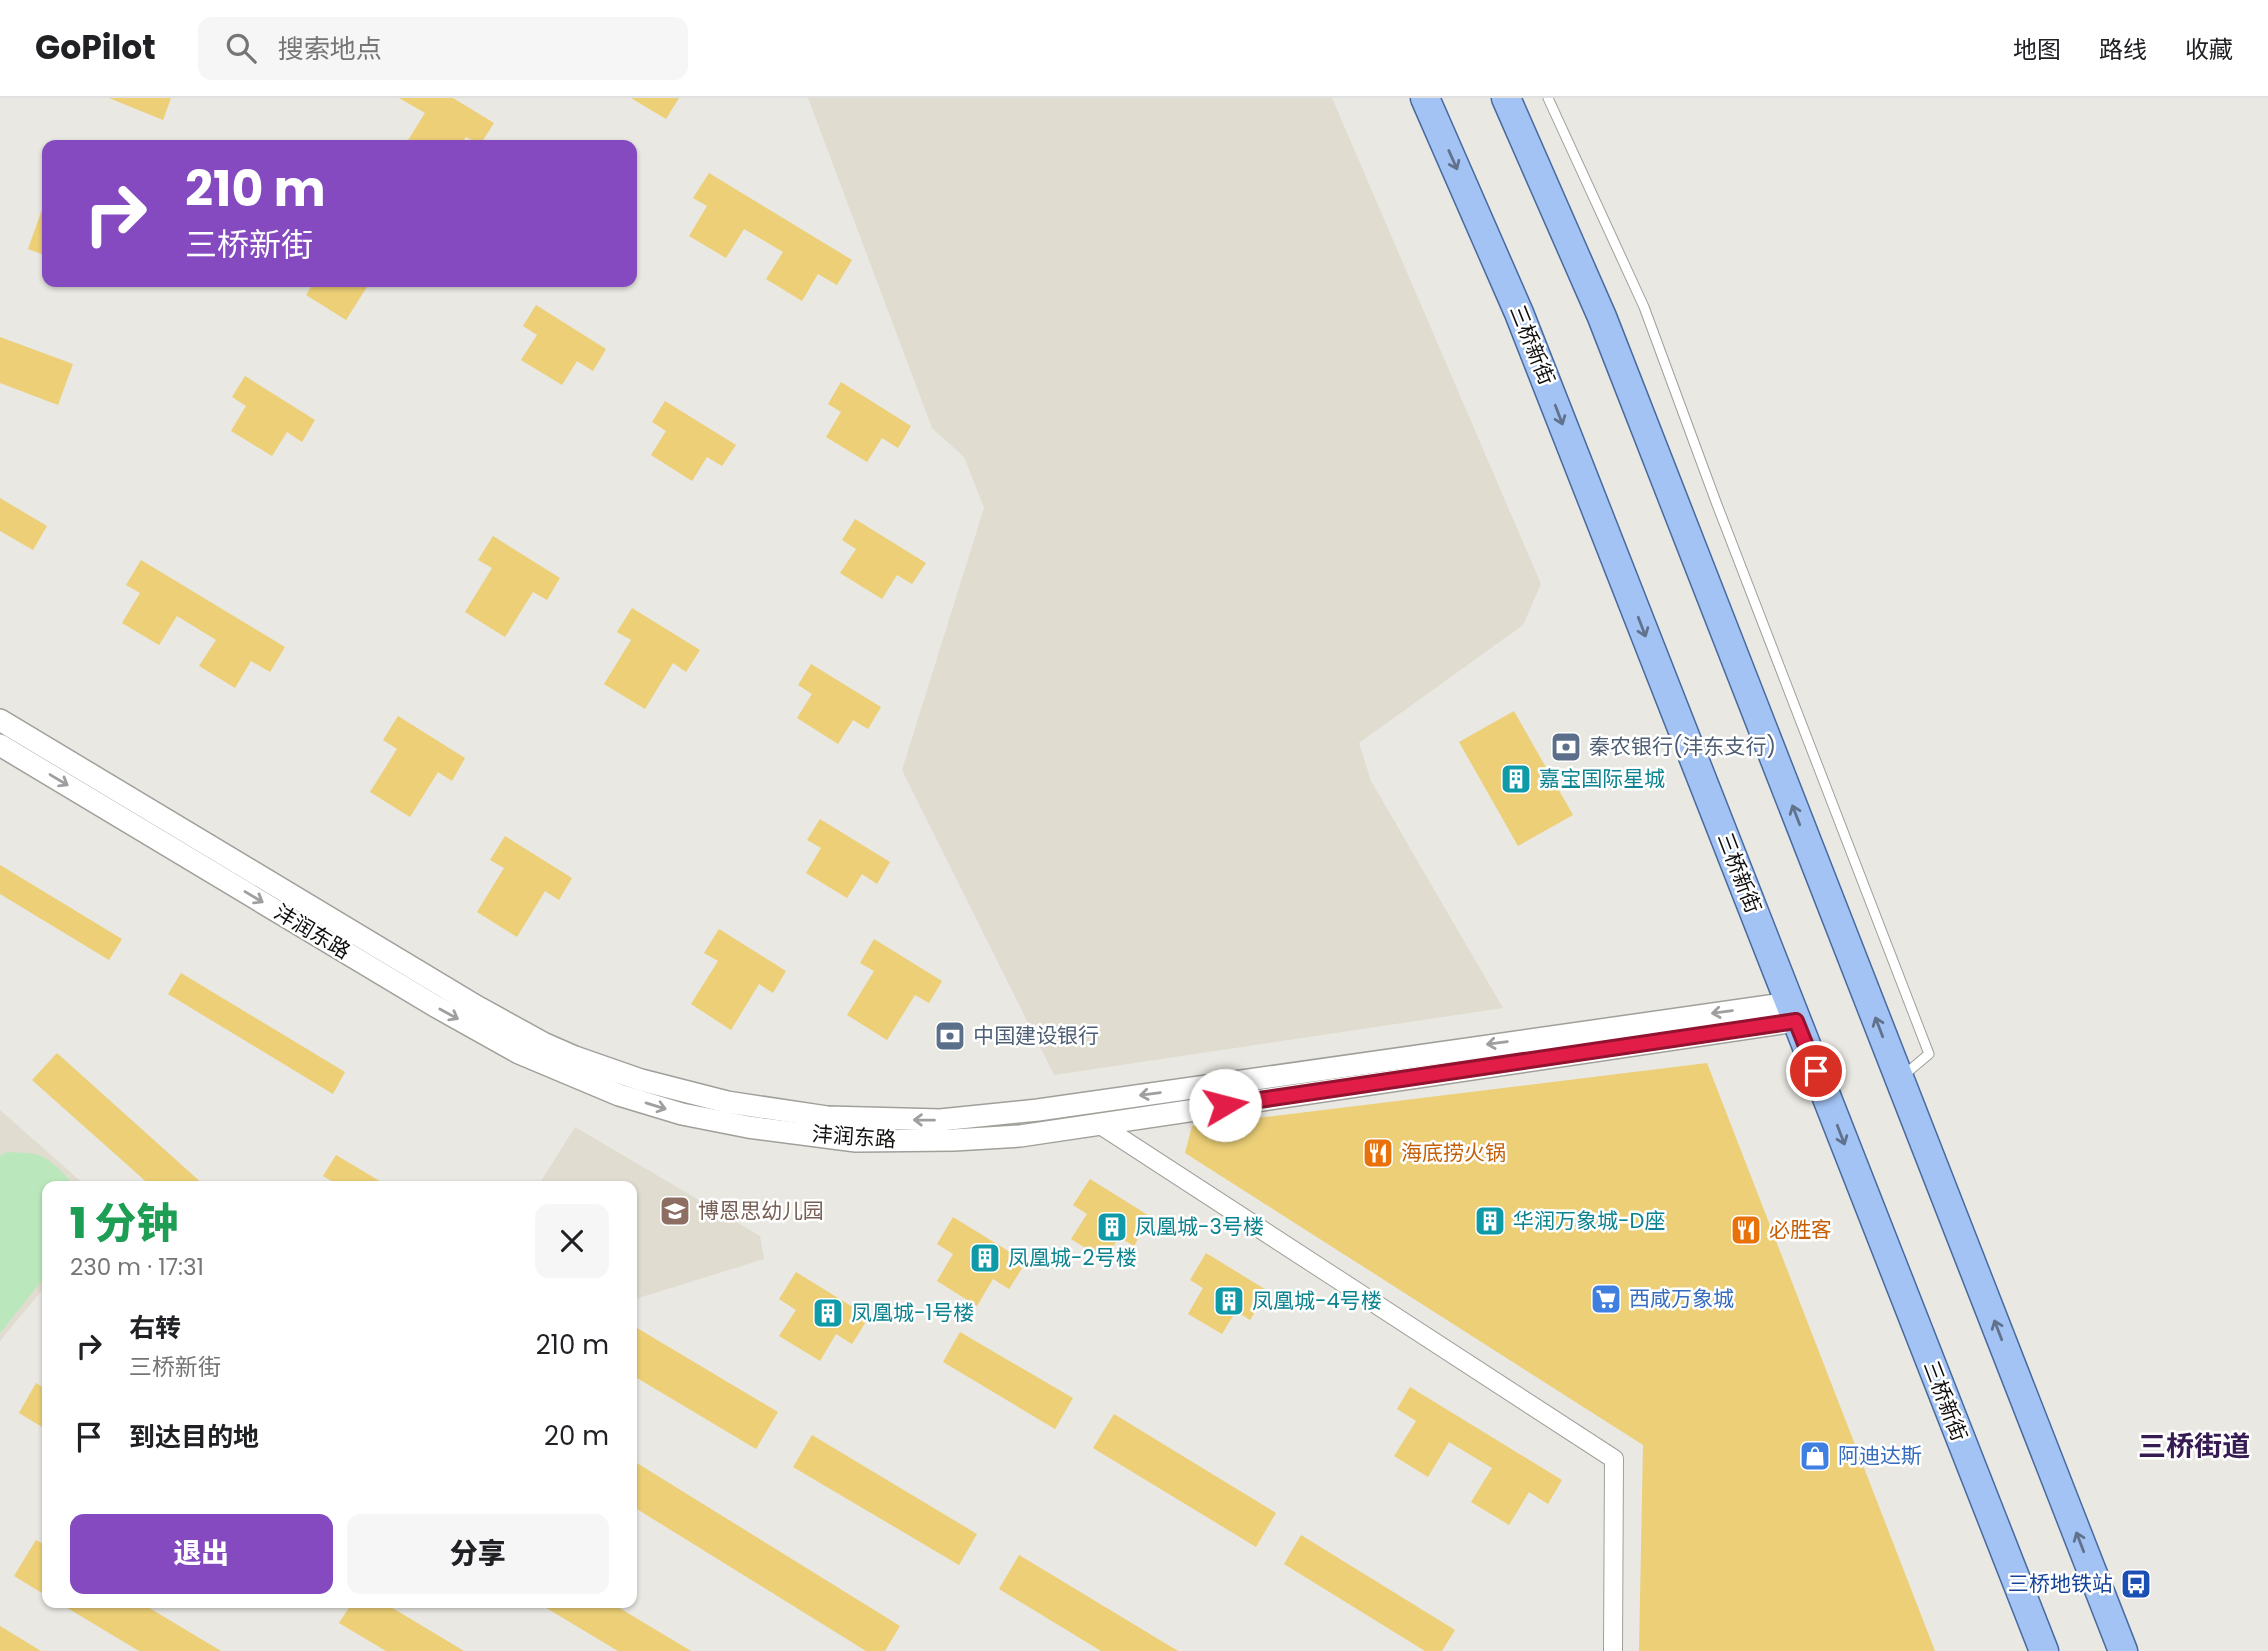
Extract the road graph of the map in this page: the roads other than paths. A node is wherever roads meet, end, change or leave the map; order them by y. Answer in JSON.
{"nodes":[{"id":1,"x":1424,"y":98,"type":"edge"},
{"id":2,"x":1506,"y":98,"type":"edge"},
{"id":3,"x":1548,"y":98,"type":"edge"},
{"id":4,"x":0,"y":720,"type":"edge"},
{"id":5,"x":0,"y":745,"type":"edge"},
{"id":6,"x":1793,"y":1012,"type":"junction"},
{"id":7,"x":1899,"y":1079,"type":"junction"},
{"id":8,"x":1099,"y":1124,"type":"junction"},
{"id":9,"x":1613,"y":1651,"type":"edge"},
{"id":10,"x":2044,"y":1651,"type":"edge"},
{"id":11,"x":2123,"y":1651,"type":"edge"}],
"edges":[{"from":1,"to":6,"type":"main road","name":"三桥新街","one_way":true},
{"from":7,"to":2,"type":"main road","one_way":true},
{"from":3,"to":7,"type":"lane"},
{"from":6,"to":4,"type":"street","name":"沣润东路","one_way":true},
{"from":5,"to":8,"type":"street","name":"沣润东路","one_way":true},
{"from":6,"to":8,"type":"street","name":"沣润东路"},
{"from":6,"to":10,"type":"main road","name":"三桥新街","one_way":true},
{"from":11,"to":7,"type":"main road","one_way":true},
{"from":8,"to":9,"type":"street"}]}
